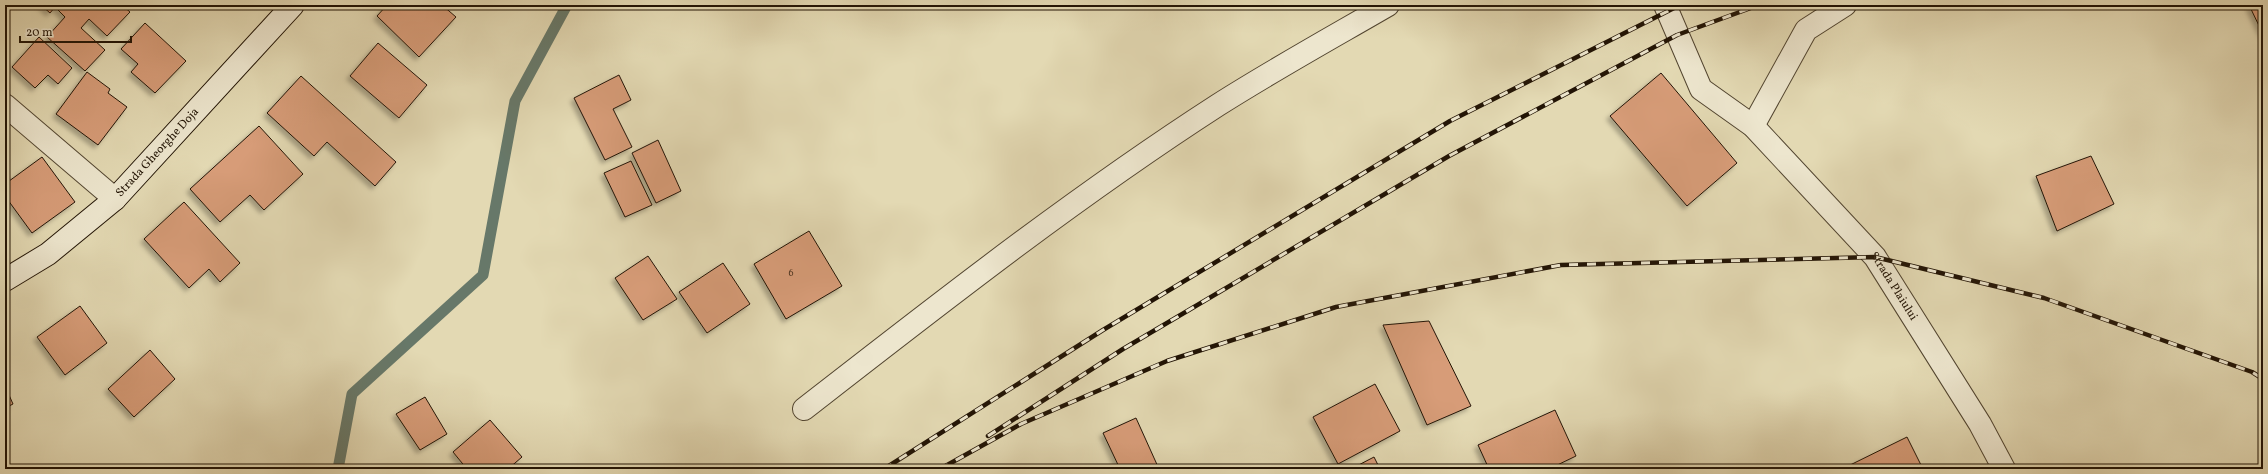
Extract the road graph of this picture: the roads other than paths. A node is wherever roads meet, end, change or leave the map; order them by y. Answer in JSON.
{"nodes":[{"id":1,"x":293,"y":5,"type":"edge"},
{"id":2,"x":1388,"y":5,"type":"edge"},
{"id":3,"x":1665,"y":5,"type":"edge"},
{"id":4,"x":1845,"y":5,"type":"edge"},
{"id":5,"x":5,"y":105,"type":"edge"},
{"id":6,"x":1753,"y":126,"type":"junction"},
{"id":7,"x":115,"y":199,"type":"junction"},
{"id":8,"x":5,"y":280,"type":"edge"},
{"id":9,"x":804,"y":409,"type":"dead end"},
{"id":10,"x":2004,"y":469,"type":"edge"}],
"edges":[{"from":1,"to":7,"type":"street","name":"Strada Gheorghe Doja"},
{"from":2,"to":9,"type":"street"},
{"from":3,"to":6,"type":"street","name":"Strada Plaiului"},
{"from":4,"to":6,"type":"street"},
{"from":5,"to":7,"type":"street"},
{"from":6,"to":10,"type":"street","name":"Strada Plaiului"},
{"from":7,"to":8,"type":"street","name":"Strada Gheorghe Doja"}]}
